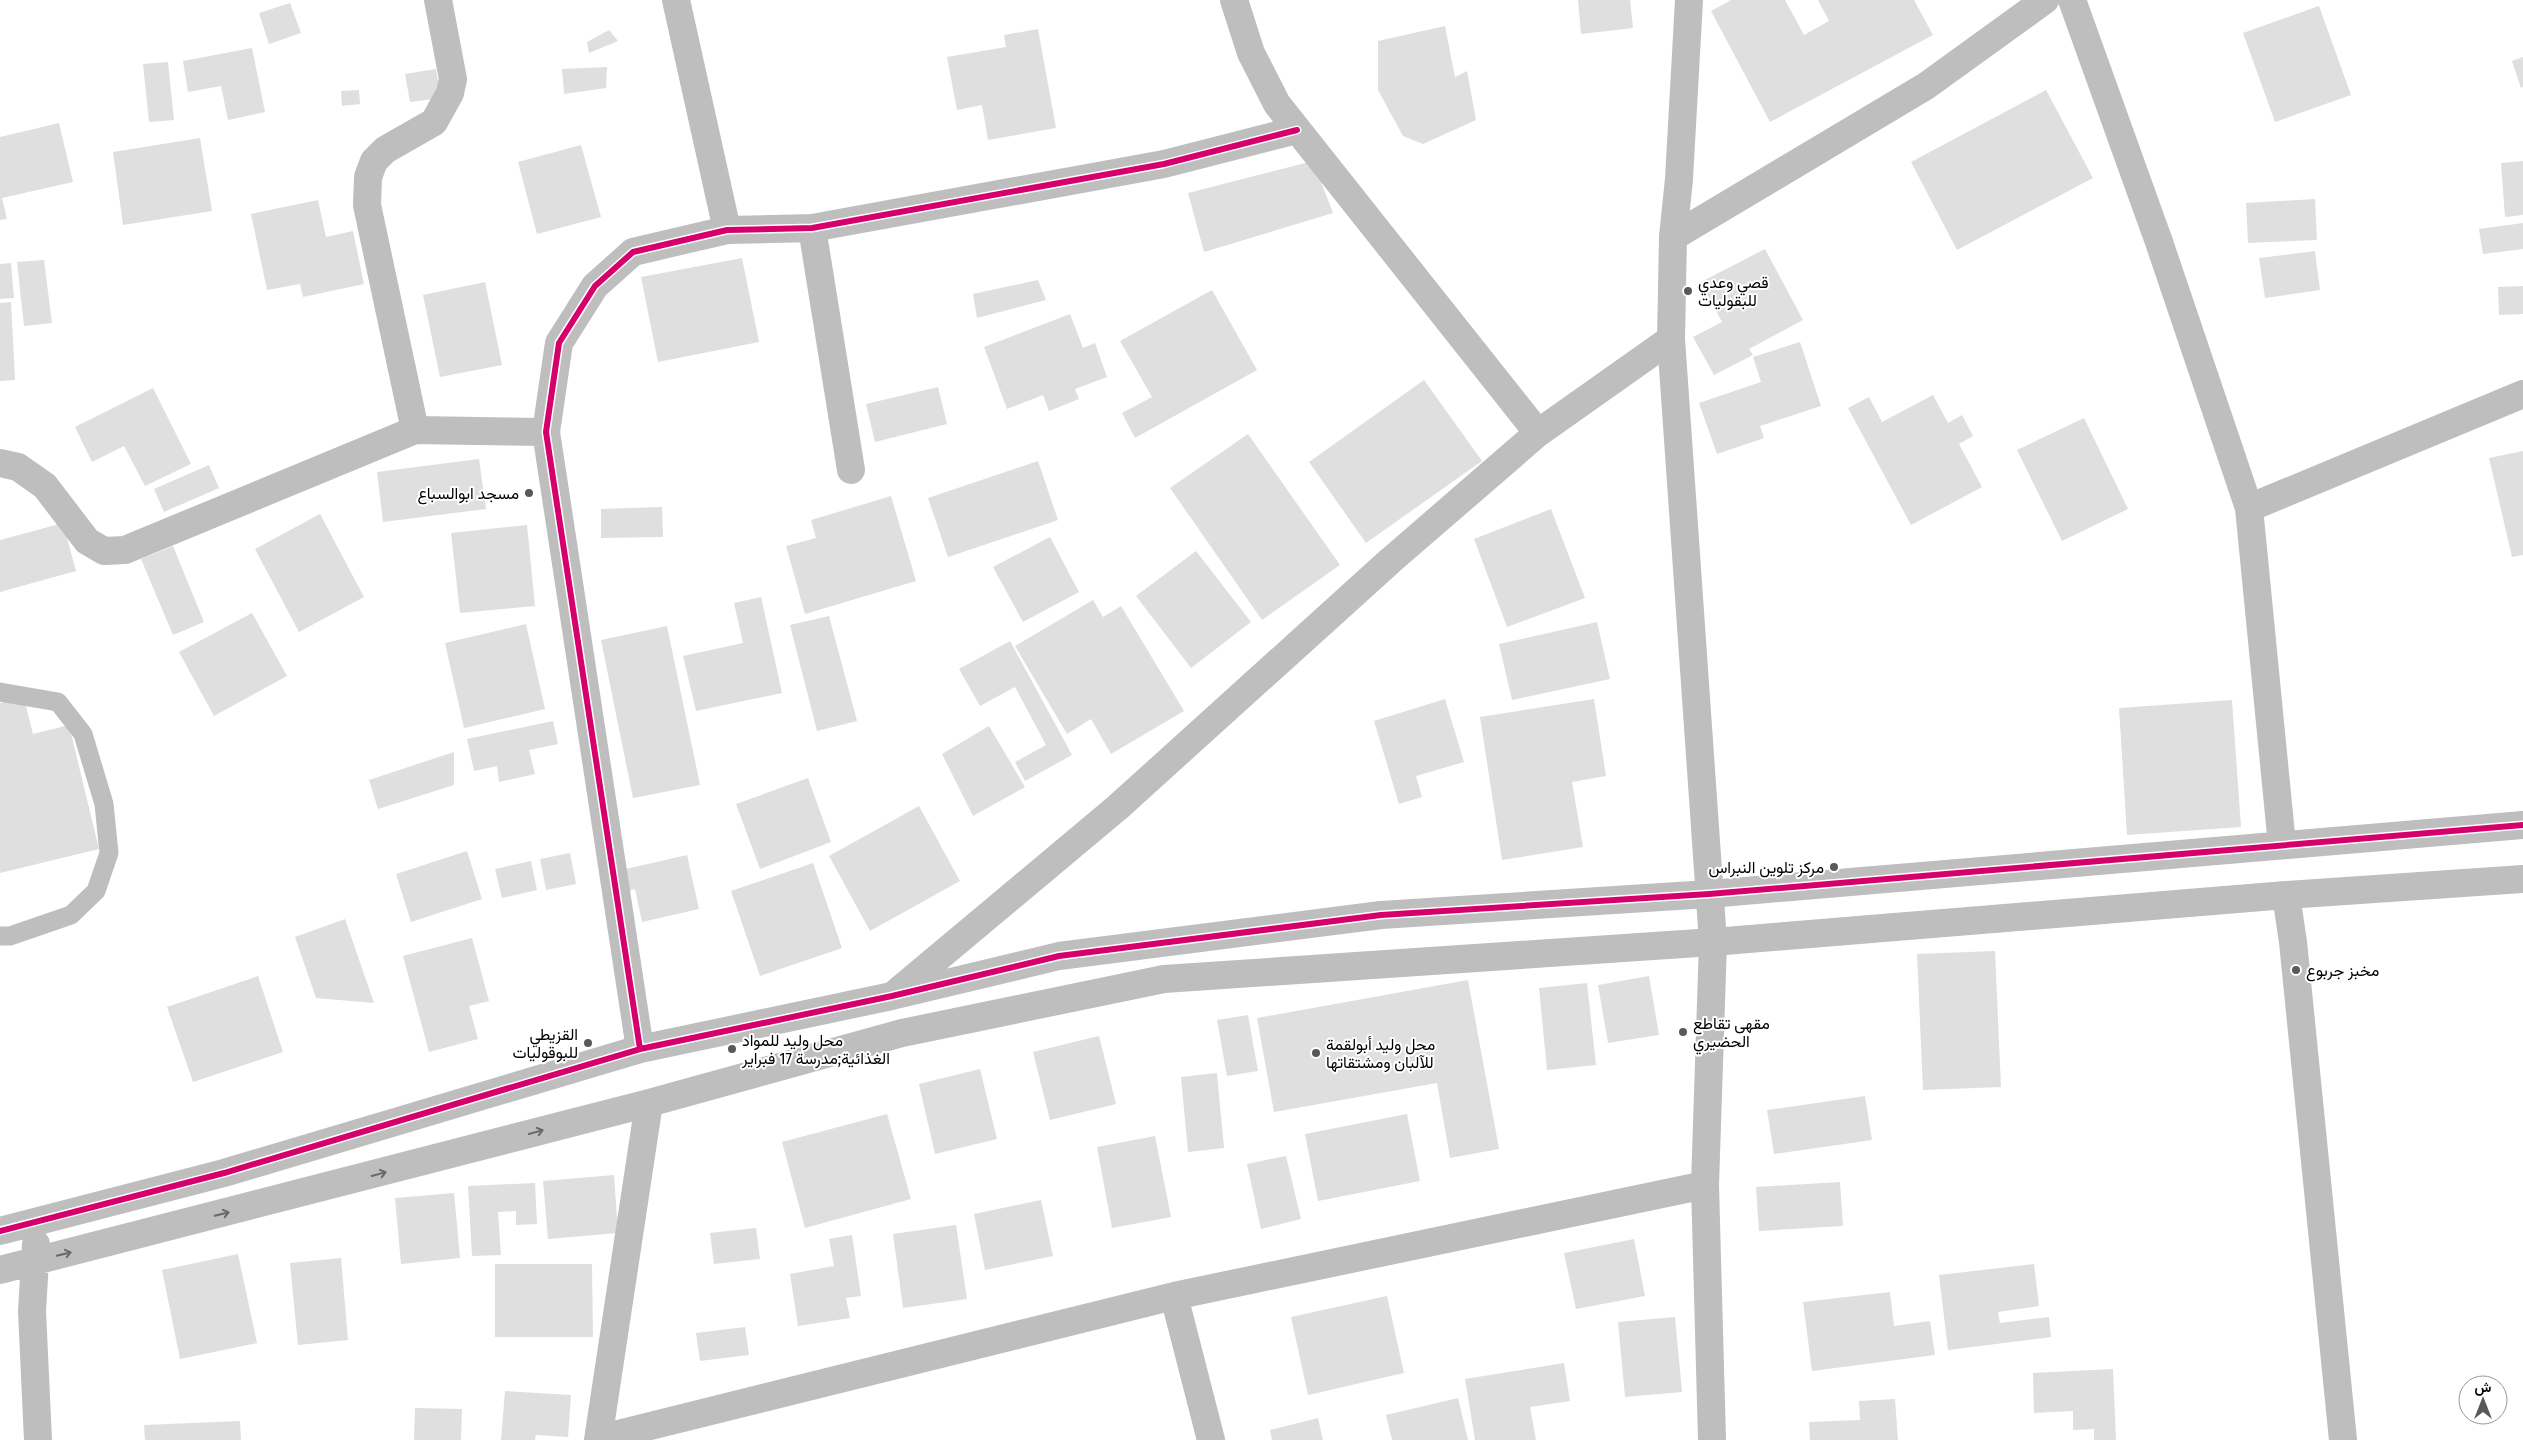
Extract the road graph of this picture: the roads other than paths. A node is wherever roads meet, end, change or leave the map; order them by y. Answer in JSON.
{"nodes":[{"id":1,"x":438,"y":0,"type":"edge"},
{"id":2,"x":676,"y":0,"type":"edge"},
{"id":3,"x":1234,"y":0,"type":"edge"},
{"id":4,"x":1689,"y":0,"type":"edge"},
{"id":5,"x":2044,"y":0,"type":"edge"},
{"id":6,"x":2072,"y":0,"type":"edge"},
{"id":7,"x":1298,"y":130,"type":"junction"},
{"id":8,"x":812,"y":228,"type":"junction"},
{"id":9,"x":727,"y":230,"type":"junction"},
{"id":10,"x":1673,"y":237,"type":"junction"},
{"id":11,"x":1671,"y":338,"type":"junction"},
{"id":12,"x":2523,"y":394,"type":"edge"},
{"id":13,"x":415,"y":430,"type":"junction"},
{"id":14,"x":546,"y":432,"type":"junction"},
{"id":15,"x":1538,"y":433,"type":"junction"},
{"id":16,"x":0,"y":463,"type":"edge"},
{"id":17,"x":851,"y":470,"type":"dead end"},
{"id":18,"x":2249,"y":508,"type":"junction"},
{"id":19,"x":0,"y":692,"type":"edge"},
{"id":20,"x":2523,"y":825,"type":"edge"},
{"id":21,"x":2282,"y":844,"type":"junction"},
{"id":22,"x":2523,"y":879,"type":"edge"},
{"id":23,"x":1709,"y":894,"type":"junction"},
{"id":24,"x":2286,"y":895,"type":"junction"},
{"id":25,"x":0,"y":936,"type":"edge"},
{"id":26,"x":1713,"y":942,"type":"junction"},
{"id":27,"x":892,"y":996,"type":"junction"},
{"id":28,"x":640,"y":1049,"type":"junction"},
{"id":29,"x":649,"y":1103,"type":"junction"},
{"id":30,"x":1705,"y":1185,"type":"junction"},
{"id":31,"x":38,"y":1221,"type":"junction"},
{"id":32,"x":0,"y":1230,"type":"edge"},
{"id":33,"x":34,"y":1262,"type":"junction"},
{"id":34,"x":0,"y":1270,"type":"edge"},
{"id":35,"x":1174,"y":1296,"type":"junction"},
{"id":36,"x":598,"y":1439,"type":"edge"},
{"id":37,"x":38,"y":1440,"type":"edge"},
{"id":38,"x":1211,"y":1440,"type":"edge"},
{"id":39,"x":1712,"y":1440,"type":"edge"},
{"id":40,"x":2343,"y":1440,"type":"edge"}],
"edges":[{"from":1,"to":13,"type":"street"},
{"from":2,"to":9,"type":"street"},
{"from":3,"to":7,"type":"street"},
{"from":4,"to":10,"type":"street"},
{"from":5,"to":10,"type":"street"},
{"from":6,"to":18,"type":"street"},
{"from":7,"to":8,"type":"street"},
{"from":7,"to":15,"type":"street"},
{"from":8,"to":9,"type":"street"},
{"from":8,"to":17,"type":"street"},
{"from":9,"to":14,"type":"street"},
{"from":10,"to":11,"type":"street"},
{"from":11,"to":15,"type":"street"},
{"from":11,"to":23,"type":"street"},
{"from":12,"to":18,"type":"street"},
{"from":13,"to":14,"type":"street"},
{"from":13,"to":16,"type":"street"},
{"from":14,"to":28,"type":"street"},
{"from":15,"to":27,"type":"street"},
{"from":18,"to":21,"type":"street"},
{"from":19,"to":25,"type":"lane"},
{"from":20,"to":21,"type":"street"},
{"from":21,"to":23,"type":"street"},
{"from":22,"to":24,"type":"street"},
{"from":23,"to":26,"type":"street"},
{"from":23,"to":27,"type":"street"},
{"from":24,"to":26,"type":"street"},
{"from":24,"to":40,"type":"street"},
{"from":26,"to":29,"type":"street"},
{"from":26,"to":30,"type":"street"},
{"from":27,"to":28,"type":"street"},
{"from":28,"to":31,"type":"street"},
{"from":33,"to":29,"type":"street","one_way":true},
{"from":29,"to":36,"type":"street"},
{"from":30,"to":35,"type":"street"},
{"from":30,"to":39,"type":"street"},
{"from":31,"to":32,"type":"street"},
{"from":31,"to":33,"type":"street"},
{"from":33,"to":34,"type":"street"},
{"from":33,"to":37,"type":"street"},
{"from":35,"to":36,"type":"street"},
{"from":35,"to":38,"type":"street"}]}
